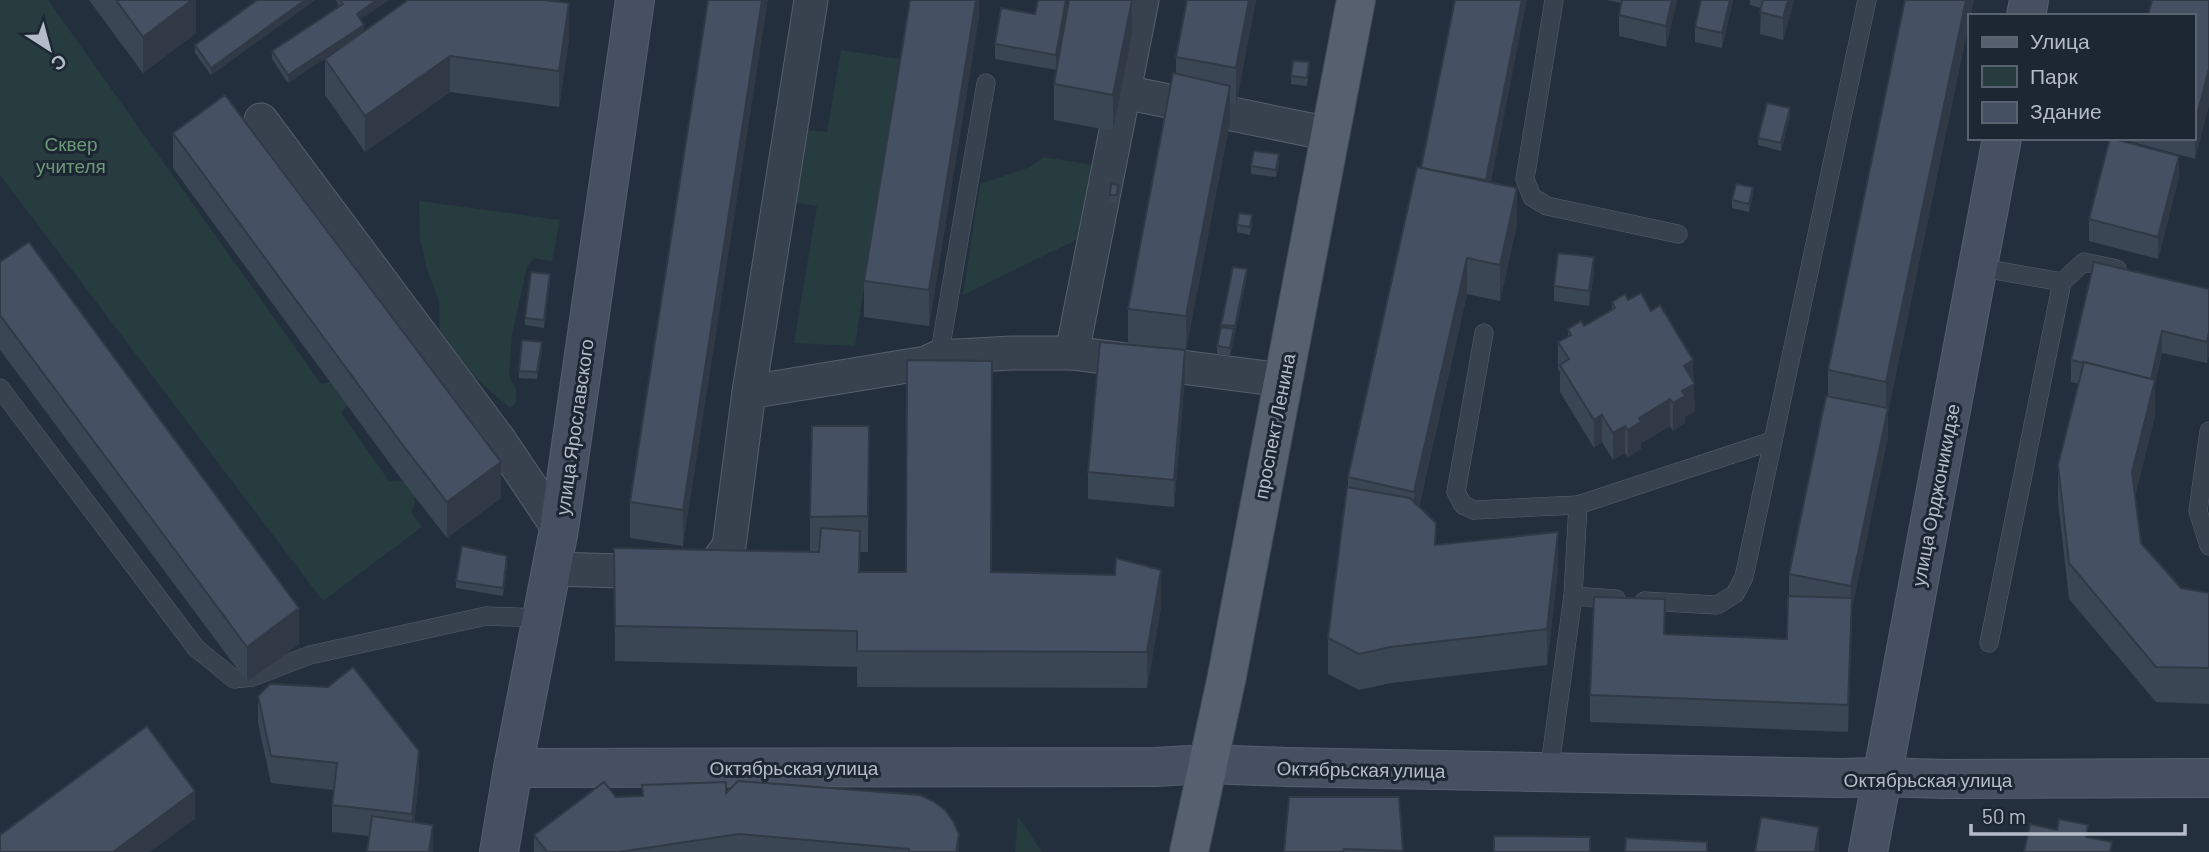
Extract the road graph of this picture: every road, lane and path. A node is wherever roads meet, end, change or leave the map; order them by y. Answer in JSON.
{"nodes":[{"id":1,"x":635,"y":0,"type":"edge"},
{"id":2,"x":811,"y":0,"type":"edge"},
{"id":3,"x":1142,"y":0,"type":"edge"},
{"id":4,"x":1356,"y":0,"type":"edge"},
{"id":5,"x":1554,"y":0,"type":"edge"},
{"id":6,"x":1867,"y":0,"type":"edge"},
{"id":7,"x":986,"y":83,"type":"dead end"},
{"id":8,"x":1124,"y":92,"type":"junction"},
{"id":9,"x":261,"y":120,"type":"dead end"},
{"id":10,"x":1330,"y":134,"type":"junction"},
{"id":11,"x":2002,"y":140,"type":"edge"},
{"id":12,"x":1678,"y":234,"type":"dead end"},
{"id":13,"x":1977,"y":267,"type":"junction"},
{"id":14,"x":2134,"y":273,"type":"edge"},
{"id":15,"x":2062,"y":282,"type":"junction"},
{"id":16,"x":1484,"y":333,"type":"dead end"},
{"id":17,"x":1072,"y":353,"type":"junction"},
{"id":18,"x":939,"y":357,"type":"junction"},
{"id":19,"x":1283,"y":380,"type":"junction"},
{"id":20,"x":0,"y":388,"type":"edge"},
{"id":21,"x":749,"y":392,"type":"junction"},
{"id":22,"x":2209,"y":431,"type":"edge"},
{"id":23,"x":1772,"y":441,"type":"junction"},
{"id":24,"x":1578,"y":505,"type":"junction"},
{"id":25,"x":559,"y":529,"type":"junction"},
{"id":26,"x":2209,"y":546,"type":"edge"},
{"id":27,"x":551,"y":569,"type":"junction"},
{"id":28,"x":1573,"y":596,"type":"junction"},
{"id":29,"x":541,"y":618,"type":"junction"},
{"id":30,"x":1989,"y":643,"type":"dead end"},
{"id":31,"x":1208,"y":764,"type":"junction"},
{"id":32,"x":513,"y":768,"type":"junction"},
{"id":33,"x":1549,"y":773,"type":"junction"},
{"id":34,"x":1882,"y":777,"type":"junction"},
{"id":35,"x":2209,"y":778,"type":"edge"},
{"id":36,"x":499,"y":852,"type":"edge"},
{"id":37,"x":1189,"y":852,"type":"edge"},
{"id":38,"x":1868,"y":852,"type":"edge"}],
"edges":[{"from":1,"to":25,"type":"street","name":"улица Ярославского"},
{"from":2,"to":21,"type":"street"},
{"from":3,"to":8,"type":"street"},
{"from":4,"to":10,"type":"main road","name":"проспект Ленина"},
{"from":5,"to":12,"type":"lane"},
{"from":6,"to":23,"type":"lane"},
{"from":7,"to":18,"type":"lane"},
{"from":8,"to":10,"type":"street"},
{"from":8,"to":17,"type":"street"},
{"from":9,"to":25,"type":"street"},
{"from":10,"to":19,"type":"main road","name":"проспект Ленина"},
{"from":11,"to":13,"type":"street","name":"улица Орджоникидзе"},
{"from":13,"to":15,"type":"lane"},
{"from":13,"to":34,"type":"street","name":"улица Орджоникидзе"},
{"from":14,"to":15,"type":"lane"},
{"from":15,"to":30,"type":"lane"},
{"from":16,"to":24,"type":"lane"},
{"from":17,"to":18,"type":"street"},
{"from":17,"to":19,"type":"street"},
{"from":18,"to":21,"type":"street"},
{"from":19,"to":31,"type":"main road","name":"проспект Ленина"},
{"from":20,"to":29,"type":"lane"},
{"from":21,"to":27,"type":"street"},
{"from":22,"to":26,"type":"lane"},
{"from":23,"to":24,"type":"lane"},
{"from":23,"to":28,"type":"lane"},
{"from":24,"to":28,"type":"lane"},
{"from":25,"to":27,"type":"street","name":"улица Ярославского"},
{"from":27,"to":29,"type":"street","name":"улица Ярославского"},
{"from":28,"to":33,"type":"lane"},
{"from":29,"to":32,"type":"street","name":"улица Ярославского"},
{"from":31,"to":32,"type":"street","name":"Октябрьская улица"},
{"from":31,"to":33,"type":"street","name":"Октябрьская улица"},
{"from":31,"to":37,"type":"main road","name":"проспект Ленина"},
{"from":32,"to":36,"type":"street","name":"улица Ярославского"},
{"from":33,"to":34,"type":"street","name":"Октябрьская улица"},
{"from":34,"to":35,"type":"street","name":"Октябрьская улица"},
{"from":34,"to":38,"type":"street","name":"улица Орджоникидзе"}]}
